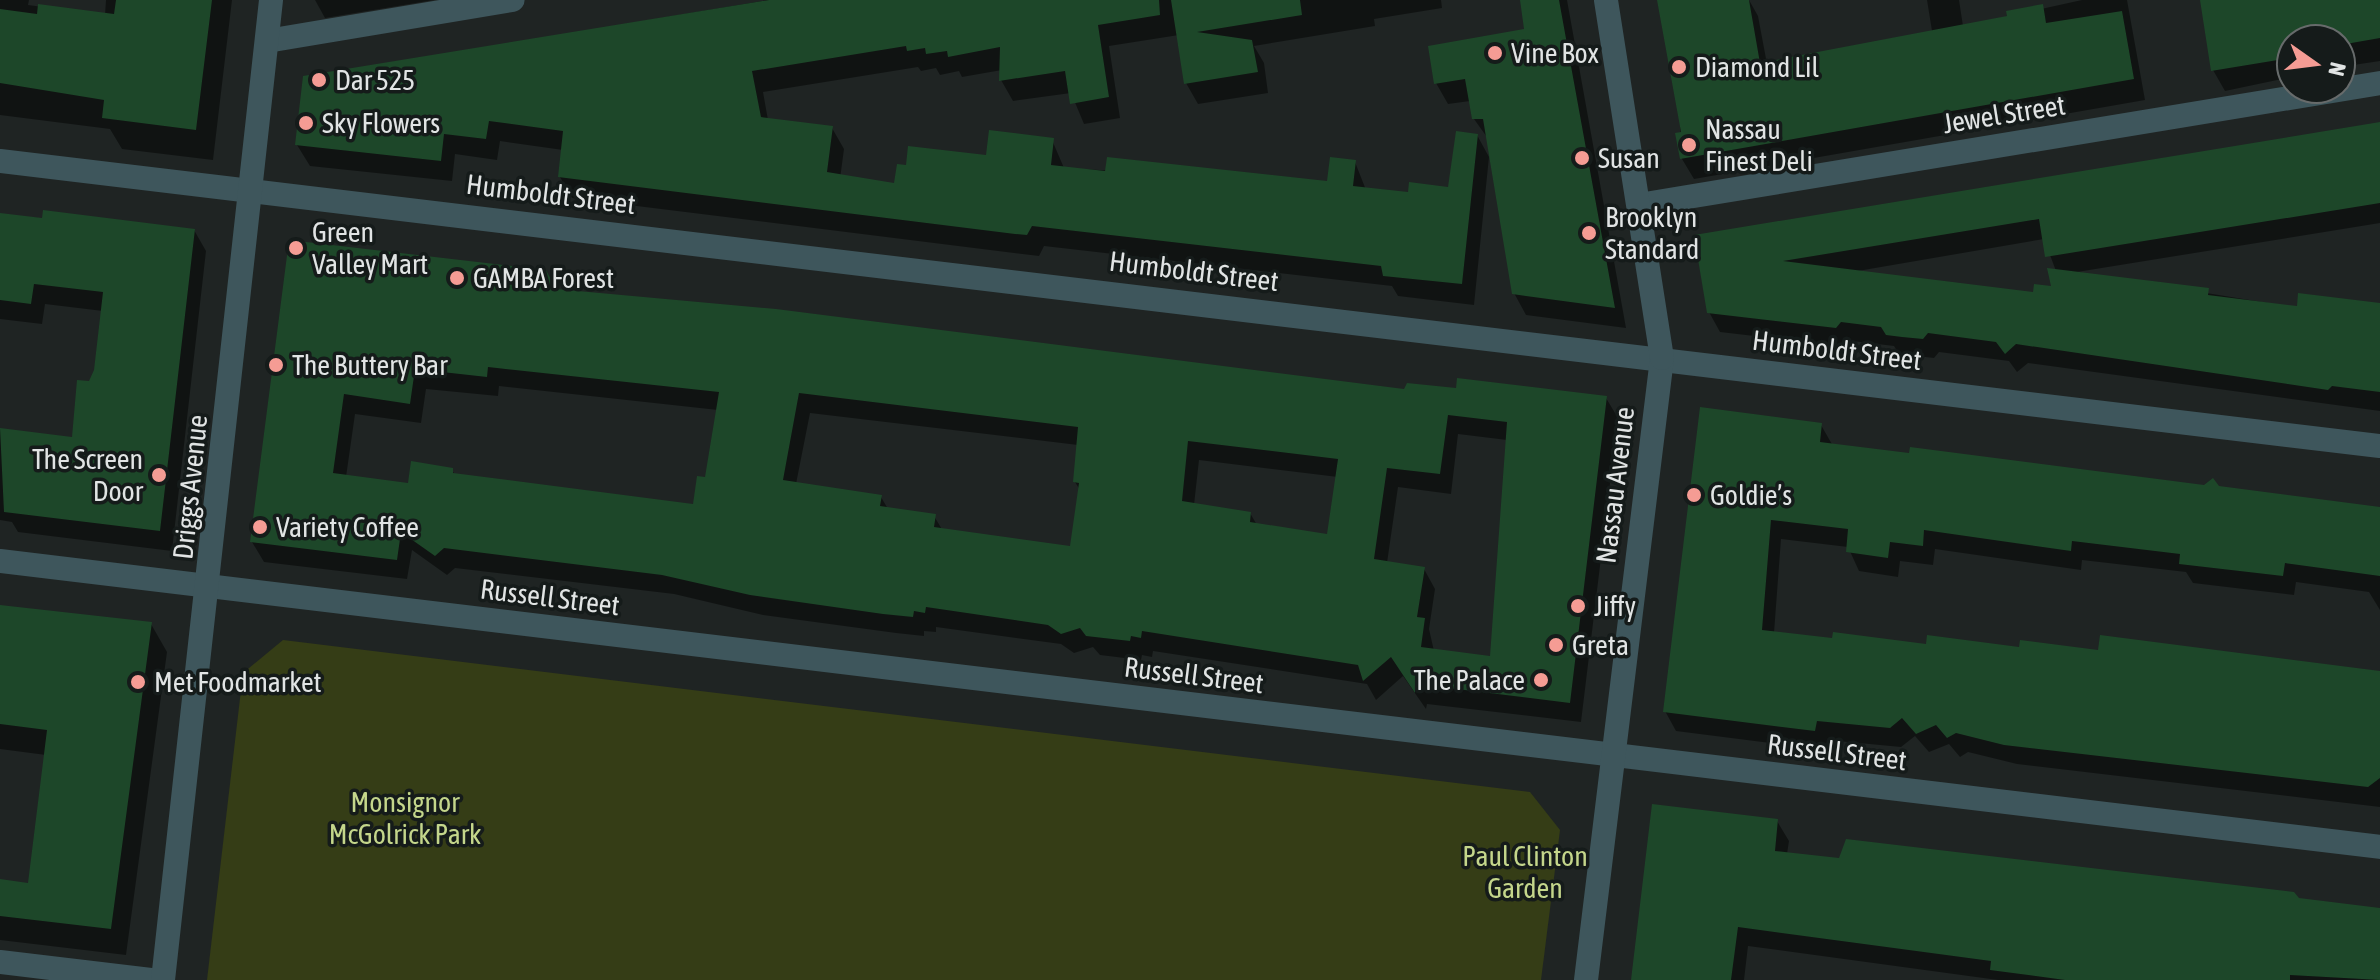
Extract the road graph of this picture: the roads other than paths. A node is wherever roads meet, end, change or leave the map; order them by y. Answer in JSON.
{"nodes":[{"id":1,"x":271,"y":0,"type":"edge"},
{"id":2,"x":513,"y":0,"type":"edge"},
{"id":3,"x":1606,"y":0,"type":"edge"},
{"id":4,"x":267,"y":41,"type":"junction"},
{"id":5,"x":2380,"y":83,"type":"edge"},
{"id":6,"x":0,"y":161,"type":"edge"},
{"id":7,"x":252,"y":188,"type":"junction"},
{"id":8,"x":1639,"y":205,"type":"junction"},
{"id":9,"x":1662,"y":358,"type":"junction"},
{"id":10,"x":2380,"y":446,"type":"edge"},
{"id":11,"x":0,"y":561,"type":"edge"},
{"id":12,"x":210,"y":586,"type":"junction"},
{"id":13,"x":1612,"y":755,"type":"junction"},
{"id":14,"x":2380,"y":847,"type":"edge"},
{"id":15,"x":0,"y":962,"type":"edge"},
{"id":16,"x":151,"y":980,"type":"edge"},
{"id":17,"x":163,"y":980,"type":"edge"},
{"id":18,"x":1586,"y":980,"type":"edge"}],
"edges":[{"from":1,"to":4,"type":"street","name":"Driggs Avenue"},
{"from":2,"to":4,"type":"street"},
{"from":3,"to":8,"type":"street","name":"Nassau Avenue"},
{"from":4,"to":7,"type":"street","name":"Driggs Avenue"},
{"from":5,"to":8,"type":"street","name":"Jewel Street"},
{"from":6,"to":7,"type":"street","name":"Humboldt Street"},
{"from":7,"to":9,"type":"street","name":"Humboldt Street"},
{"from":7,"to":12,"type":"street","name":"Driggs Avenue"},
{"from":8,"to":9,"type":"street","name":"Nassau Avenue"},
{"from":9,"to":10,"type":"street","name":"Humboldt Street"},
{"from":9,"to":13,"type":"street","name":"Nassau Avenue"},
{"from":11,"to":12,"type":"street","name":"Russell Street"},
{"from":12,"to":13,"type":"street","name":"Russell Street"},
{"from":12,"to":17,"type":"street","name":"Driggs Avenue"},
{"from":13,"to":14,"type":"street","name":"Russell Street"},
{"from":13,"to":18,"type":"street","name":"Nassau Avenue"},
{"from":15,"to":16,"type":"street"}]}
